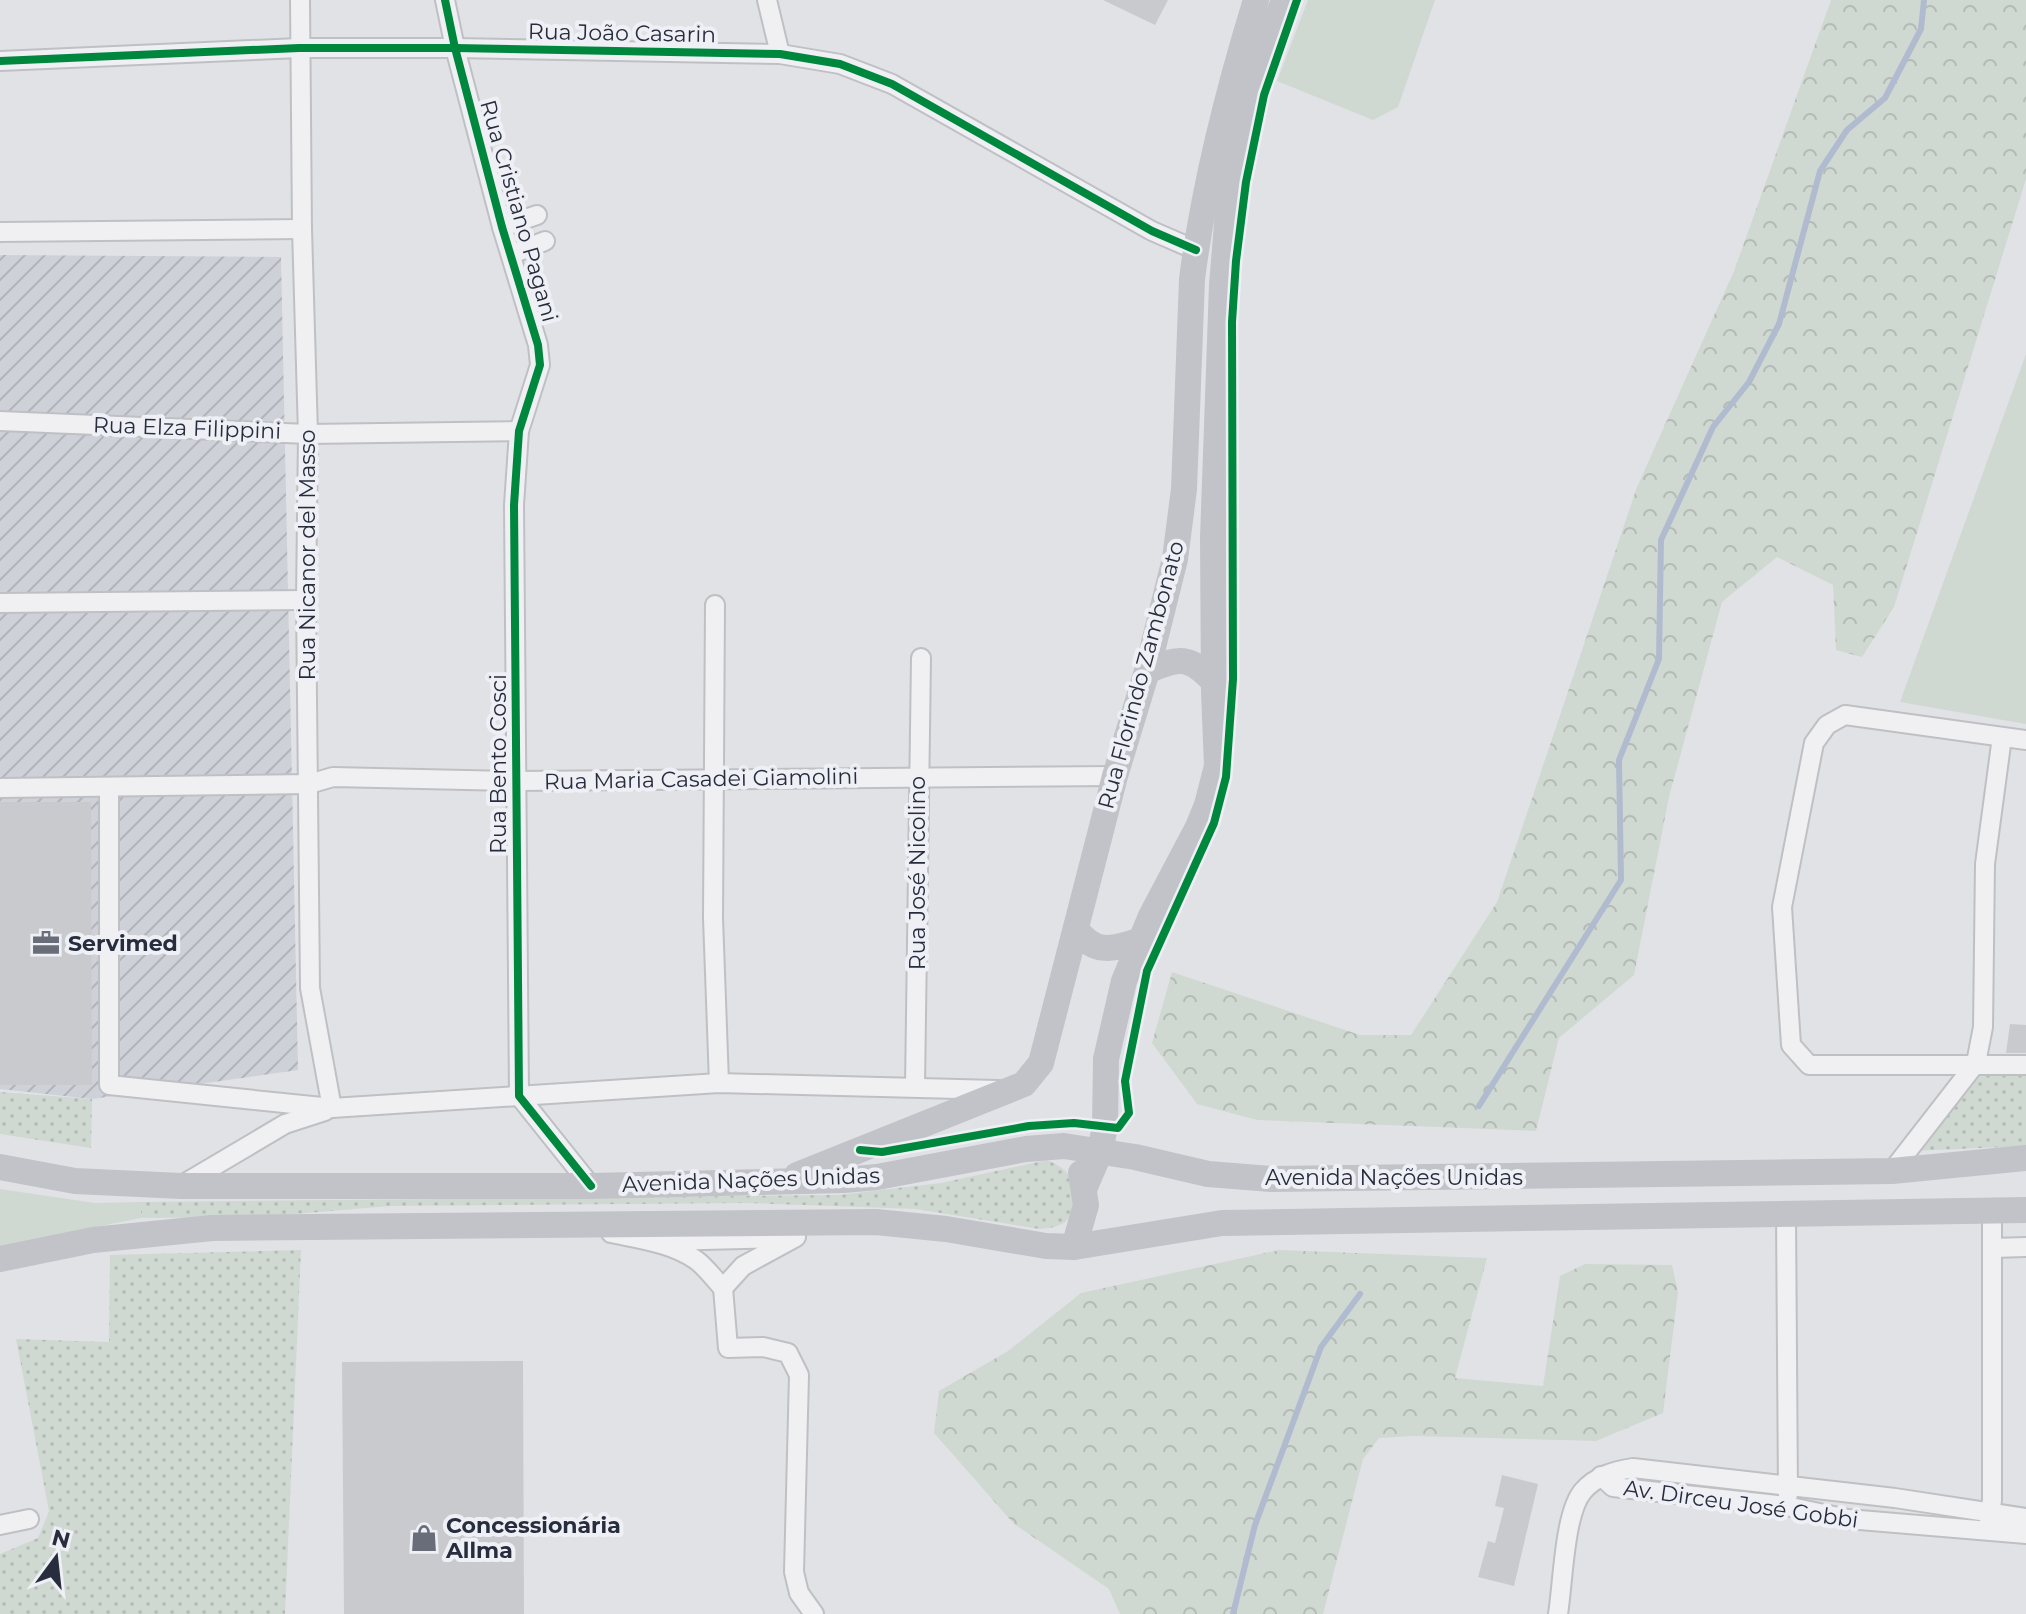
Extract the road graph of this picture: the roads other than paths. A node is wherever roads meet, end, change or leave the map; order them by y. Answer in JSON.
{"nodes":[{"id":1,"x":300,"y":0,"type":"edge"},
{"id":2,"x":445,"y":0,"type":"edge"},
{"id":3,"x":767,"y":0,"type":"edge"},
{"id":4,"x":1256,"y":0,"type":"edge"},
{"id":5,"x":1284,"y":0,"type":"edge"},
{"id":6,"x":299,"y":48,"type":"junction"},
{"id":7,"x":455,"y":48,"type":"junction"},
{"id":8,"x":780,"y":54,"type":"junction"},
{"id":9,"x":0,"y":61,"type":"edge"},
{"id":10,"x":537,"y":215,"type":"dead end"},
{"id":11,"x":502,"y":227,"type":"junction"},
{"id":12,"x":302,"y":229,"type":"junction"},
{"id":13,"x":0,"y":232,"type":"edge"},
{"id":14,"x":545,"y":241,"type":"dead end"},
{"id":15,"x":1196,"y":250,"type":"junction"},
{"id":16,"x":512,"y":254,"type":"junction"},
{"id":17,"x":0,"y":421,"type":"edge"},
{"id":18,"x":519,"y":431,"type":"junction"},
{"id":19,"x":308,"y":434,"type":"junction"},
{"id":20,"x":306,"y":600,"type":"junction"},
{"id":21,"x":0,"y":603,"type":"edge"},
{"id":22,"x":715,"y":605,"type":"dead end"},
{"id":23,"x":921,"y":658,"type":"dead end"},
{"id":24,"x":1147,"y":671,"type":"junction"},
{"id":25,"x":1214,"y":682,"type":"junction"},
{"id":26,"x":2002,"y":737,"type":"junction"},
{"id":27,"x":2026,"y":740,"type":"edge"},
{"id":28,"x":917,"y":776,"type":"junction"},
{"id":29,"x":1115,"y":776,"type":"junction"},
{"id":30,"x":714,"y":779,"type":"junction"},
{"id":31,"x":515,"y":781,"type":"junction"},
{"id":32,"x":309,"y":784,"type":"junction"},
{"id":33,"x":109,"y":787,"type":"junction"},
{"id":34,"x":0,"y":788,"type":"edge"},
{"id":35,"x":1076,"y":928,"type":"junction"},
{"id":36,"x":1141,"y":940,"type":"junction"},
{"id":37,"x":1106,"y":1059,"type":"junction"},
{"id":38,"x":1976,"y":1063,"type":"junction"},
{"id":39,"x":2026,"y":1065,"type":"edge"},
{"id":40,"x":719,"y":1083,"type":"junction"},
{"id":41,"x":915,"y":1087,"type":"junction"},
{"id":42,"x":1005,"y":1090,"type":"junction"},
{"id":43,"x":519,"y":1096,"type":"junction"},
{"id":44,"x":332,"y":1108,"type":"junction"},
{"id":45,"x":1064,"y":1146,"type":"junction"},
{"id":46,"x":1100,"y":1152,"type":"junction"},
{"id":47,"x":1135,"y":1157,"type":"junction"},
{"id":48,"x":2026,"y":1158,"type":"edge"},
{"id":49,"x":0,"y":1167,"type":"edge"},
{"id":50,"x":1892,"y":1171,"type":"junction"},
{"id":51,"x":780,"y":1182,"type":"junction"},
{"id":52,"x":181,"y":1186,"type":"junction"},
{"id":53,"x":591,"y":1186,"type":"junction"},
{"id":54,"x":1085,"y":1187,"type":"junction"},
{"id":55,"x":2026,"y":1210,"type":"edge"},
{"id":56,"x":1992,"y":1212,"type":"junction"},
{"id":57,"x":1786,"y":1214,"type":"junction"},
{"id":58,"x":876,"y":1222,"type":"junction"},
{"id":59,"x":565,"y":1223,"type":"junction"},
{"id":60,"x":796,"y":1237,"type":"junction"},
{"id":61,"x":653,"y":1241,"type":"junction"},
{"id":62,"x":1074,"y":1247,"type":"junction"},
{"id":63,"x":2026,"y":1247,"type":"edge"},
{"id":64,"x":1992,"y":1248,"type":"junction"},
{"id":65,"x":0,"y":1259,"type":"edge"},
{"id":66,"x":723,"y":1288,"type":"junction"},
{"id":67,"x":1601,"y":1476,"type":"junction"},
{"id":68,"x":1790,"y":1486,"type":"junction"},
{"id":69,"x":1786,"y":1506,"type":"junction"},
{"id":70,"x":2026,"y":1518,"type":"edge"},
{"id":71,"x":29,"y":1519,"type":"dead end"},
{"id":72,"x":1989,"y":1522,"type":"junction"},
{"id":73,"x":0,"y":1525,"type":"edge"},
{"id":74,"x":2026,"y":1534,"type":"edge"},
{"id":75,"x":814,"y":1614,"type":"edge"},
{"id":76,"x":1558,"y":1614,"type":"edge"}],
"edges":[{"from":1,"to":6,"type":"street","name":"Rua Nicanor del Masso"},
{"from":2,"to":7,"type":"street","name":"Rua Cristiano Pagani"},
{"from":3,"to":8,"type":"street"},
{"from":4,"to":15,"type":"main road","name":"Rua Florindo Zambonato"},
{"from":5,"to":25,"type":"main road","name":"Rua Florindo Zambonato"},
{"from":6,"to":7,"type":"street","name":"Rua João Casarin"},
{"from":6,"to":9,"type":"street","name":"Rua João Casarin"},
{"from":6,"to":12,"type":"street","name":"Rua Nicanor del Masso"},
{"from":7,"to":8,"type":"street","name":"Rua João Casarin"},
{"from":7,"to":11,"type":"street","name":"Rua Cristiano Pagani"},
{"from":8,"to":15,"type":"street","name":"Rua João Casarin"},
{"from":10,"to":11,"type":"street"},
{"from":11,"to":16,"type":"street","name":"Rua Cristiano Pagani"},
{"from":12,"to":13,"type":"street"},
{"from":12,"to":19,"type":"street","name":"Rua Nicanor del Masso"},
{"from":14,"to":16,"type":"street"},
{"from":15,"to":24,"type":"main road","name":"Rua Florindo Zambonato"},
{"from":16,"to":18,"type":"street","name":"Rua Cristiano Pagani"},
{"from":17,"to":19,"type":"street","name":"Rua Elza Filippini"},
{"from":18,"to":19,"type":"street","name":"Rua Elza Filippini"},
{"from":18,"to":31,"type":"street","name":"Rua Bento Cosci"},
{"from":19,"to":20,"type":"street","name":"Rua Nicanor del Masso"},
{"from":20,"to":21,"type":"street"},
{"from":20,"to":32,"type":"street","name":"Rua Nicanor del Masso"},
{"from":22,"to":30,"type":"street"},
{"from":23,"to":28,"type":"street","name":"Rua José Nicolino"},
{"from":24,"to":25,"type":"main road"},
{"from":24,"to":29,"type":"main road","name":"Rua Florindo Zambonato"},
{"from":25,"to":36,"type":"main road","name":"Rua Florindo Zambonato"},
{"from":26,"to":27,"type":"street"},
{"from":26,"to":38,"type":"street"},
{"from":26,"to":38,"type":"street"},
{"from":28,"to":29,"type":"street","name":"Rua Maria Casadei Giamolini"},
{"from":28,"to":30,"type":"street","name":"Rua Maria Casadei Giamolini"},
{"from":28,"to":41,"type":"street","name":"Rua José Nicolino"},
{"from":29,"to":35,"type":"main road","name":"Rua Florindo Zambonato"},
{"from":30,"to":31,"type":"street","name":"Rua Maria Casadei Giamolini"},
{"from":30,"to":40,"type":"street"},
{"from":31,"to":32,"type":"street","name":"Rua Maria Casadei Giamolini"},
{"from":31,"to":43,"type":"street","name":"Rua Bento Cosci"},
{"from":32,"to":33,"type":"street","name":"Rua Maria Casadei Giamolini"},
{"from":32,"to":44,"type":"street","name":"Rua Nicanor del Masso"},
{"from":33,"to":34,"type":"street","name":"Rua Maria Casadei Giamolini"},
{"from":33,"to":44,"type":"street"},
{"from":35,"to":36,"type":"main road"},
{"from":35,"to":42,"type":"main road","name":"Rua Florindo Zambonato"},
{"from":36,"to":37,"type":"main road","name":"Rua Florindo Zambonato"},
{"from":37,"to":46,"type":"main road","name":"Rua Florindo Zambonato"},
{"from":37,"to":47,"type":"main road"},
{"from":38,"to":39,"type":"street"},
{"from":38,"to":50,"type":"street"},
{"from":40,"to":41,"type":"street"},
{"from":40,"to":43,"type":"street"},
{"from":41,"to":42,"type":"street"},
{"from":42,"to":51,"type":"main road","name":"Rua Florindo Zambonato"},
{"from":43,"to":44,"type":"street"},
{"from":43,"to":53,"type":"street"},
{"from":44,"to":52,"type":"street"},
{"from":45,"to":46,"type":"main road","name":"Avenida Nações Unidas"},
{"from":45,"to":51,"type":"main road","name":"Avenida Nações Unidas"},
{"from":45,"to":54,"type":"main road"},
{"from":46,"to":47,"type":"main road","name":"Avenida Nações Unidas"},
{"from":46,"to":54,"type":"main road","name":"Rua Florindo Zambonato"},
{"from":47,"to":50,"type":"main road","name":"Avenida Nações Unidas"},
{"from":48,"to":50,"type":"main road","name":"Avenida Nações Unidas"},
{"from":49,"to":52,"type":"main road","name":"Avenida Nações Unidas"},
{"from":50,"to":57,"type":"main road"},
{"from":51,"to":53,"type":"main road","name":"Avenida Nações Unidas"},
{"from":52,"to":53,"type":"main road","name":"Avenida Nações Unidas"},
{"from":54,"to":62,"type":"main road","name":"Rua Florindo Zambonato"},
{"from":55,"to":56,"type":"main road","name":"Avenida Nações Unidas"},
{"from":56,"to":57,"type":"main road","name":"Avenida Nações Unidas"},
{"from":56,"to":64,"type":"street"},
{"from":57,"to":62,"type":"main road","name":"Avenida Nações Unidas"},
{"from":57,"to":68,"type":"street"},
{"from":58,"to":59,"type":"main road","name":"Avenida Nações Unidas"},
{"from":58,"to":60,"type":"street"},
{"from":58,"to":62,"type":"main road","name":"Avenida Nações Unidas"},
{"from":59,"to":61,"type":"street"},
{"from":59,"to":65,"type":"main road","name":"Avenida Nações Unidas"},
{"from":60,"to":61,"type":"street"},
{"from":60,"to":66,"type":"street"},
{"from":61,"to":66,"type":"street"},
{"from":63,"to":64,"type":"street"},
{"from":64,"to":72,"type":"street"},
{"from":66,"to":75,"type":"street"},
{"from":67,"to":68,"type":"street","name":"Av. Dirceu José Gobbi"},
{"from":67,"to":69,"type":"street","name":"Av. Dirceu José Gobbi"},
{"from":67,"to":76,"type":"street"},
{"from":68,"to":69,"type":"street"},
{"from":68,"to":72,"type":"street","name":"Av. Dirceu José Gobbi"},
{"from":69,"to":72,"type":"street","name":"Av. Dirceu José Gobbi"},
{"from":70,"to":72,"type":"street","name":"Av. Dirceu José Gobbi"},
{"from":71,"to":73,"type":"street"},
{"from":72,"to":74,"type":"street","name":"Av. Dirceu José Gobbi"}]}
